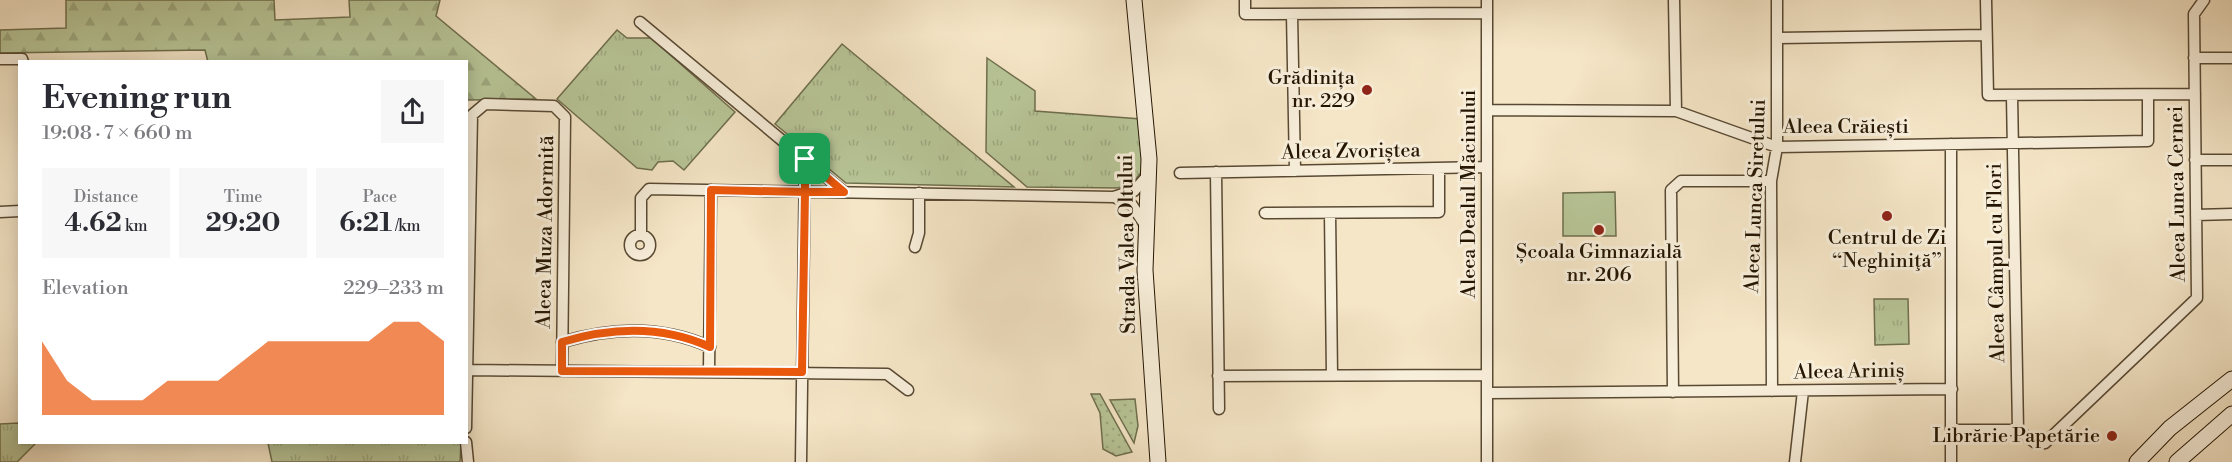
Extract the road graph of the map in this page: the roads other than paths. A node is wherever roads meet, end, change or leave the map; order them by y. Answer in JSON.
{"nodes":[{"id":1,"x":1125,"y":0,"type":"edge"},
{"id":2,"x":1134,"y":0,"type":"edge"},
{"id":3,"x":1140,"y":0,"type":"edge"},
{"id":4,"x":1245,"y":0,"type":"edge"},
{"id":5,"x":1487,"y":0,"type":"edge"},
{"id":6,"x":1674,"y":0,"type":"edge"},
{"id":7,"x":1777,"y":0,"type":"edge"},
{"id":8,"x":1986,"y":0,"type":"edge"},
{"id":9,"x":2204,"y":0,"type":"edge"},
{"id":10,"x":1292,"y":14,"type":"junction"},
{"id":11,"x":1487,"y":14,"type":"junction"},
{"id":12,"x":640,"y":22,"type":"dead end"},
{"id":13,"x":1138,"y":26,"type":"junction"},
{"id":14,"x":1986,"y":35,"type":"junction"},
{"id":15,"x":1777,"y":38,"type":"junction"},
{"id":16,"x":2194,"y":58,"type":"junction"},
{"id":17,"x":2232,"y":58,"type":"edge"},
{"id":18,"x":0,"y":59,"type":"edge"},
{"id":19,"x":22,"y":60,"type":"edge"},
{"id":20,"x":2195,"y":94,"type":"junction"},
{"id":21,"x":2148,"y":95,"type":"junction"},
{"id":22,"x":2012,"y":96,"type":"junction"},
{"id":23,"x":1487,"y":110,"type":"junction"},
{"id":24,"x":1676,"y":111,"type":"junction"},
{"id":25,"x":2013,"y":143,"type":"junction"},
{"id":26,"x":1951,"y":144,"type":"junction"},
{"id":27,"x":1777,"y":147,"type":"junction"},
{"id":28,"x":805,"y":159,"type":"junction"},
{"id":29,"x":2195,"y":160,"type":"junction"},
{"id":30,"x":2232,"y":160,"type":"edge"},
{"id":31,"x":1487,"y":167,"type":"junction"},
{"id":32,"x":1438,"y":168,"type":"junction"},
{"id":33,"x":1294,"y":171,"type":"junction"},
{"id":34,"x":1216,"y":172,"type":"junction"},
{"id":35,"x":1149,"y":173,"type":"junction"},
{"id":36,"x":1180,"y":173,"type":"dead end"},
{"id":37,"x":1771,"y":181,"type":"junction"},
{"id":38,"x":711,"y":190,"type":"junction"},
{"id":39,"x":805,"y":192,"type":"junction"},
{"id":40,"x":844,"y":192,"type":"junction"},
{"id":41,"x":469,"y":193,"type":"edge"},
{"id":42,"x":919,"y":194,"type":"junction"},
{"id":43,"x":1113,"y":197,"type":"junction"},
{"id":44,"x":18,"y":211,"type":"edge"},
{"id":45,"x":0,"y":212,"type":"edge"},
{"id":46,"x":1265,"y":213,"type":"dead end"},
{"id":47,"x":1330,"y":213,"type":"junction"},
{"id":48,"x":2196,"y":214,"type":"junction"},
{"id":49,"x":2232,"y":214,"type":"edge"},
{"id":50,"x":1146,"y":227,"type":"junction"},
{"id":51,"x":469,"y":235,"type":"edge"},
{"id":52,"x":641,"y":235,"type":"dead end"},
{"id":53,"x":915,"y":247,"type":"dead end"},
{"id":54,"x":469,"y":288,"type":"edge"},
{"id":55,"x":468,"y":333,"type":"edge"},
{"id":56,"x":562,"y":342,"type":"junction"},
{"id":57,"x":710,"y":347,"type":"junction"},
{"id":58,"x":469,"y":370,"type":"junction"},
{"id":59,"x":562,"y":371,"type":"junction"},
{"id":60,"x":709,"y":371,"type":"junction"},
{"id":61,"x":802,"y":372,"type":"junction"},
{"id":62,"x":1332,"y":375,"type":"junction"},
{"id":63,"x":1487,"y":375,"type":"junction"},
{"id":64,"x":1218,"y":376,"type":"junction"},
{"id":65,"x":2232,"y":379,"type":"edge"},
{"id":66,"x":468,"y":389,"type":"edge"},
{"id":67,"x":1952,"y":389,"type":"junction"},
{"id":68,"x":908,"y":390,"type":"dead end"},
{"id":69,"x":1803,"y":390,"type":"junction"},
{"id":70,"x":1772,"y":391,"type":"junction"},
{"id":71,"x":1673,"y":392,"type":"junction"},
{"id":72,"x":1487,"y":393,"type":"junction"},
{"id":73,"x":1219,"y":409,"type":"dead end"},
{"id":74,"x":2232,"y":414,"type":"edge"},
{"id":75,"x":1952,"y":430,"type":"junction"},
{"id":76,"x":2018,"y":430,"type":"junction"},
{"id":77,"x":466,"y":444,"type":"edge"},
{"id":78,"x":468,"y":462,"type":"edge"},
{"id":79,"x":801,"y":462,"type":"edge"},
{"id":80,"x":1158,"y":462,"type":"edge"},
{"id":81,"x":1487,"y":462,"type":"edge"},
{"id":82,"x":1795,"y":462,"type":"edge"},
{"id":83,"x":1951,"y":462,"type":"edge"},
{"id":84,"x":2137,"y":462,"type":"edge"},
{"id":85,"x":2176,"y":462,"type":"edge"}],
"edges":[{"from":1,"to":13,"type":"main road"},
{"from":2,"to":13,"type":"main road","name":"Strada Valea Oltului"},
{"from":3,"to":13,"type":"main road","name":"Strada Valea Oltului"},
{"from":4,"to":10,"type":"street"},
{"from":5,"to":11,"type":"street","name":"Aleea Dealul Măcinului"},
{"from":6,"to":24,"type":"street"},
{"from":7,"to":15,"type":"street","name":"Aleea Lunca Siretului"},
{"from":8,"to":14,"type":"street"},
{"from":9,"to":16,"type":"street","name":"Aleea Lunca Cernei"},
{"from":10,"to":11,"type":"street"},
{"from":10,"to":33,"type":"street"},
{"from":11,"to":23,"type":"street","name":"Aleea Dealul Măcinului"},
{"from":12,"to":28,"type":"street"},
{"from":13,"to":35,"type":"main road","name":"Strada Valea Oltului"},
{"from":14,"to":15,"type":"street"},
{"from":14,"to":22,"type":"street"},
{"from":15,"to":27,"type":"street","name":"Aleea Lunca Siretului"},
{"from":16,"to":17,"type":"street"},
{"from":16,"to":20,"type":"street","name":"Aleea Lunca Cernei"},
{"from":18,"to":19,"type":"street"},
{"from":20,"to":21,"type":"street"},
{"from":20,"to":29,"type":"street","name":"Aleea Lunca Cernei"},
{"from":21,"to":22,"type":"street"},
{"from":21,"to":25,"type":"street","name":"Aleea Crăiești"},
{"from":22,"to":25,"type":"street","name":"Aleea Câmpul cu Flori"},
{"from":23,"to":24,"type":"street","name":"Aleea Crăiești"},
{"from":23,"to":31,"type":"street","name":"Aleea Dealul Măcinului"},
{"from":24,"to":27,"type":"street","name":"Aleea Crăiești"},
{"from":25,"to":26,"type":"street","name":"Aleea Crăiești"},
{"from":25,"to":76,"type":"street","name":"Aleea Câmpul cu Flori"},
{"from":26,"to":27,"type":"street","name":"Aleea Crăiești"},
{"from":26,"to":67,"type":"street"},
{"from":27,"to":37,"type":"street","name":"Aleea Lunca Siretului"},
{"from":28,"to":39,"type":"street"},
{"from":28,"to":40,"type":"street"},
{"from":29,"to":30,"type":"street"},
{"from":29,"to":48,"type":"street","name":"Aleea Lunca Cernei"},
{"from":31,"to":32,"type":"street","name":"Aleea Zvoriștea"},
{"from":31,"to":63,"type":"street","name":"Aleea Dealul Măcinului"},
{"from":32,"to":33,"type":"street","name":"Aleea Zvoriștea"},
{"from":32,"to":47,"type":"street","name":"Aleea Dealul Măcinului"},
{"from":33,"to":34,"type":"street","name":"Aleea Zvoriștea"},
{"from":34,"to":36,"type":"street","name":"Aleea Zvoriștea"},
{"from":34,"to":64,"type":"street"},
{"from":35,"to":43,"type":"street"},
{"from":35,"to":50,"type":"main road","name":"Strada Valea Oltului"},
{"from":37,"to":70,"type":"street","name":"Aleea Lunca Siretului"},
{"from":37,"to":71,"type":"street"},
{"from":38,"to":39,"type":"street"},
{"from":38,"to":52,"type":"street"},
{"from":38,"to":57,"type":"street"},
{"from":39,"to":40,"type":"street"},
{"from":39,"to":61,"type":"street"},
{"from":40,"to":42,"type":"street"},
{"from":41,"to":51,"type":"street"},
{"from":41,"to":56,"type":"street","name":"Aleea Muza Adormită"},
{"from":42,"to":43,"type":"street"},
{"from":42,"to":53,"type":"street"},
{"from":43,"to":50,"type":"street"},
{"from":44,"to":45,"type":"street"},
{"from":46,"to":47,"type":"street","name":"Aleea Dealul Măcinului"},
{"from":47,"to":62,"type":"street"},
{"from":48,"to":49,"type":"street"},
{"from":48,"to":76,"type":"street","name":"Aleea Lunca Cernei"},
{"from":50,"to":80,"type":"main road","name":"Strada Valea Oltului"},
{"from":51,"to":54,"type":"street"},
{"from":54,"to":55,"type":"street"},
{"from":55,"to":58,"type":"street"},
{"from":56,"to":57,"type":"street"},
{"from":56,"to":59,"type":"street","name":"Aleea Muza Adormită"},
{"from":57,"to":60,"type":"street"},
{"from":58,"to":59,"type":"street"},
{"from":58,"to":66,"type":"street"},
{"from":59,"to":60,"type":"street"},
{"from":60,"to":61,"type":"street"},
{"from":61,"to":68,"type":"street"},
{"from":61,"to":79,"type":"street"},
{"from":62,"to":63,"type":"street"},
{"from":62,"to":64,"type":"street"},
{"from":63,"to":72,"type":"street","name":"Aleea Dealul Măcinului"},
{"from":64,"to":73,"type":"street"},
{"from":65,"to":84,"type":"main road"},
{"from":67,"to":69,"type":"street","name":"Aleea Ariniș"},
{"from":67,"to":75,"type":"street"},
{"from":69,"to":70,"type":"street","name":"Aleea Ariniș"},
{"from":69,"to":82,"type":"street"},
{"from":70,"to":71,"type":"street","name":"Aleea Ariniș"},
{"from":71,"to":72,"type":"street","name":"Aleea Ariniș"},
{"from":72,"to":81,"type":"street","name":"Aleea Dealul Măcinului"},
{"from":74,"to":85,"type":"main road"},
{"from":75,"to":76,"type":"street","name":"Aleea Lunca Cernei"},
{"from":75,"to":83,"type":"street"},
{"from":77,"to":78,"type":"street"}]}
